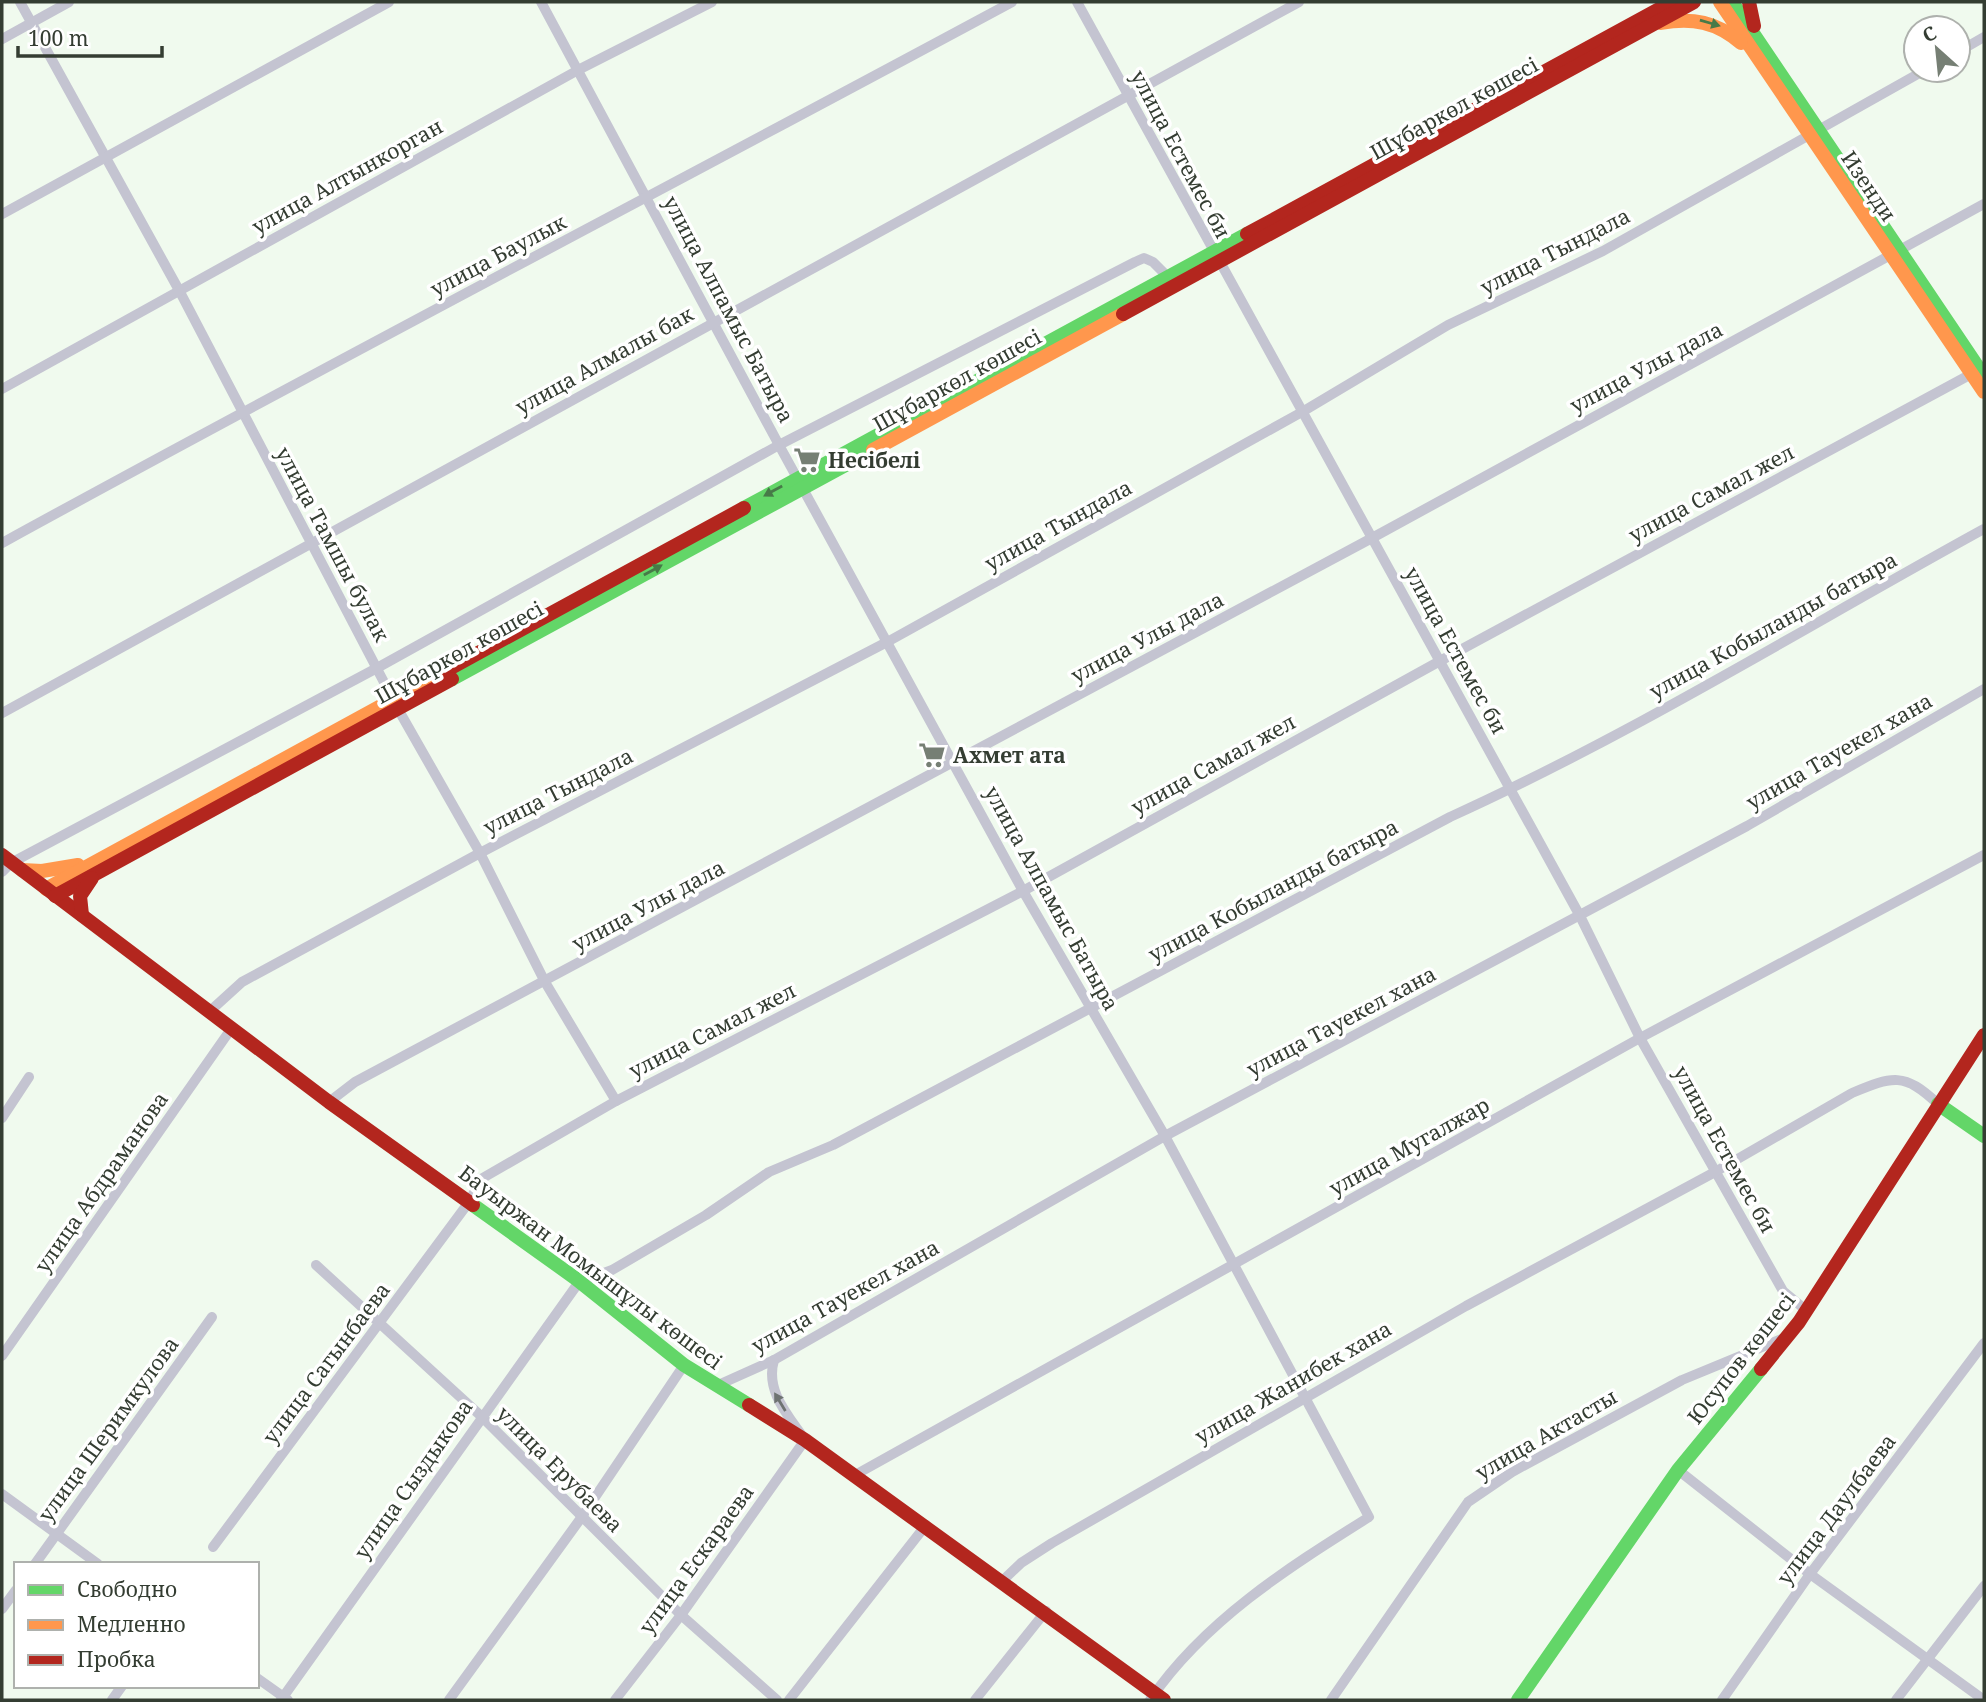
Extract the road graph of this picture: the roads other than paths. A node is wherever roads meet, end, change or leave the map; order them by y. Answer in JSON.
{"nodes":[{"id":1,"x":20,"y":2,"type":"edge"},
{"id":2,"x":69,"y":2,"type":"edge"},
{"id":3,"x":389,"y":2,"type":"edge"},
{"id":4,"x":541,"y":2,"type":"edge"},
{"id":5,"x":712,"y":2,"type":"edge"},
{"id":6,"x":1012,"y":2,"type":"edge"},
{"id":7,"x":1077,"y":2,"type":"edge"},
{"id":8,"x":1300,"y":2,"type":"edge"},
{"id":9,"x":1661,"y":2,"type":"edge"},
{"id":10,"x":1672,"y":2,"type":"edge"},
{"id":11,"x":1694,"y":2,"type":"edge"},
{"id":12,"x":1720,"y":2,"type":"edge"},
{"id":13,"x":1732,"y":2,"type":"edge"},
{"id":14,"x":1749,"y":2,"type":"edge"},
{"id":15,"x":1646,"y":21,"type":"junction"},
{"id":16,"x":31,"y":22,"type":"junction"},
{"id":17,"x":2,"y":38,"type":"edge"},
{"id":18,"x":1761,"y":54,"type":"junction"},
{"id":19,"x":580,"y":69,"type":"junction"},
{"id":20,"x":1902,"y":83,"type":"edge"},
{"id":21,"x":1128,"y":95,"type":"junction"},
{"id":22,"x":1814,"y":133,"type":"junction"},
{"id":23,"x":104,"y":159,"type":"junction"},
{"id":24,"x":649,"y":198,"type":"junction"},
{"id":25,"x":1984,"y":204,"type":"edge"},
{"id":26,"x":2,"y":214,"type":"edge"},
{"id":27,"x":1895,"y":254,"type":"junction"},
{"id":28,"x":1214,"y":256,"type":"junction"},
{"id":29,"x":1167,"y":276,"type":"junction"},
{"id":30,"x":180,"y":292,"type":"junction"},
{"id":31,"x":714,"y":321,"type":"junction"},
{"id":32,"x":1980,"y":371,"type":"edge"},
{"id":33,"x":2,"y":388,"type":"edge"},
{"id":34,"x":1984,"y":392,"type":"edge"},
{"id":35,"x":243,"y":411,"type":"junction"},
{"id":36,"x":1302,"y":412,"type":"junction"},
{"id":37,"x":779,"y":445,"type":"junction"},
{"id":38,"x":800,"y":483,"type":"junction"},
{"id":39,"x":1984,"y":529,"type":"edge"},
{"id":40,"x":1372,"y":538,"type":"junction"},
{"id":41,"x":2,"y":543,"type":"edge"},
{"id":42,"x":310,"y":543,"type":"junction"},
{"id":43,"x":889,"y":641,"type":"junction"},
{"id":44,"x":1440,"y":661,"type":"junction"},
{"id":45,"x":377,"y":668,"type":"junction"},
{"id":46,"x":1984,"y":689,"type":"edge"},
{"id":47,"x":395,"y":704,"type":"junction"},
{"id":48,"x":2,"y":713,"type":"edge"},
{"id":49,"x":955,"y":763,"type":"junction"},
{"id":50,"x":1511,"y":790,"type":"junction"},
{"id":51,"x":480,"y":853,"type":"junction"},
{"id":52,"x":1984,"y":855,"type":"edge"},
{"id":53,"x":100,"y":859,"type":"junction"},
{"id":54,"x":9,"y":865,"type":"edge"},
{"id":55,"x":96,"y":874,"type":"junction"},
{"id":56,"x":1024,"y":891,"type":"junction"},
{"id":57,"x":50,"y":892,"type":"junction"},
{"id":58,"x":82,"y":915,"type":"junction"},
{"id":59,"x":1580,"y":916,"type":"junction"},
{"id":60,"x":545,"y":982,"type":"junction"},
{"id":61,"x":1092,"y":1010,"type":"junction"},
{"id":62,"x":209,"y":1012,"type":"junction"},
{"id":63,"x":231,"y":1029,"type":"junction"},
{"id":64,"x":1984,"y":1035,"type":"edge"},
{"id":65,"x":1640,"y":1038,"type":"junction"},
{"id":66,"x":29,"y":1077,"type":"dead end"},
{"id":67,"x":616,"y":1101,"type":"junction"},
{"id":68,"x":329,"y":1102,"type":"junction"},
{"id":69,"x":1938,"y":1104,"type":"junction"},
{"id":70,"x":2,"y":1118,"type":"edge"},
{"id":71,"x":1165,"y":1136,"type":"junction"},
{"id":72,"x":1984,"y":1136,"type":"edge"},
{"id":73,"x":1715,"y":1172,"type":"junction"},
{"id":74,"x":470,"y":1202,"type":"junction"},
{"id":75,"x":316,"y":1265,"type":"dead end"},
{"id":76,"x":1235,"y":1266,"type":"junction"},
{"id":77,"x":579,"y":1282,"type":"junction"},
{"id":78,"x":1807,"y":1311,"type":"junction"},
{"id":79,"x":212,"y":1317,"type":"dead end"},
{"id":80,"x":380,"y":1324,"type":"junction"},
{"id":81,"x":1787,"y":1337,"type":"junction"},
{"id":82,"x":1984,"y":1343,"type":"edge"},
{"id":83,"x":2,"y":1356,"type":"edge"},
{"id":84,"x":774,"y":1360,"type":"junction"},
{"id":85,"x":684,"y":1365,"type":"junction"},
{"id":86,"x":716,"y":1386,"type":"junction"},
{"id":87,"x":1303,"y":1397,"type":"junction"},
{"id":88,"x":481,"y":1416,"type":"junction"},
{"id":89,"x":805,"y":1440,"type":"junction"},
{"id":90,"x":1678,"y":1470,"type":"junction"},
{"id":91,"x":855,"y":1475,"type":"junction"},
{"id":92,"x":2,"y":1494,"type":"edge"},
{"id":93,"x":581,"y":1518,"type":"junction"},
{"id":94,"x":926,"y":1525,"type":"junction"},
{"id":95,"x":57,"y":1534,"type":"junction"},
{"id":96,"x":213,"y":1547,"type":"dead end"},
{"id":97,"x":36,"y":1562,"type":"edge"},
{"id":98,"x":95,"y":1562,"type":"edge"},
{"id":99,"x":1810,"y":1574,"type":"junction"},
{"id":100,"x":1001,"y":1582,"type":"junction"},
{"id":101,"x":1984,"y":1586,"type":"edge"},
{"id":102,"x":14,"y":1593,"type":"edge"},
{"id":103,"x":2,"y":1609,"type":"edge"},
{"id":104,"x":1046,"y":1611,"type":"junction"},
{"id":105,"x":681,"y":1615,"type":"junction"},
{"id":106,"x":1926,"y":1658,"type":"junction"},
{"id":107,"x":259,"y":1680,"type":"edge"},
{"id":108,"x":1156,"y":1698,"type":"edge"},
{"id":109,"x":284,"y":1699,"type":"edge"},
{"id":110,"x":449,"y":1700,"type":"edge"},
{"id":111,"x":615,"y":1700,"type":"edge"},
{"id":112,"x":777,"y":1700,"type":"edge"},
{"id":113,"x":789,"y":1700,"type":"edge"},
{"id":114,"x":975,"y":1700,"type":"edge"},
{"id":115,"x":1331,"y":1700,"type":"edge"},
{"id":116,"x":1518,"y":1700,"type":"edge"},
{"id":117,"x":1722,"y":1700,"type":"edge"},
{"id":118,"x":1896,"y":1700,"type":"edge"},
{"id":119,"x":1984,"y":1700,"type":"edge"}],
"edges":[{"from":1,"to":16,"type":"street","name":"улица Тамшы булак"},
{"from":2,"to":16,"type":"street"},
{"from":3,"to":23,"type":"street"},
{"from":4,"to":19,"type":"street","name":"улица Алпамыс Батыра"},
{"from":5,"to":19,"type":"street","name":"улица Алтынкорган"},
{"from":6,"to":24,"type":"street","name":"улица Баулык"},
{"from":7,"to":21,"type":"street","name":"улица Естемес би"},
{"from":8,"to":21,"type":"street","name":"улица Алмалы бак"},
{"from":9,"to":15,"type":"street"},
{"from":10,"to":15,"type":"street","name":"Шұбаркөл көшесі"},
{"from":11,"to":15,"type":"street","name":"Шұбаркөл көшесі"},
{"from":12,"to":18,"type":"street","name":"Изенди"},
{"from":13,"to":18,"type":"street","name":"Изенди"},
{"from":14,"to":18,"type":"street"},
{"from":15,"to":18,"type":"street","one_way":true},
{"from":15,"to":28,"type":"street","name":"Шұбаркөл көшесі"},
{"from":16,"to":17,"type":"street"},
{"from":16,"to":23,"type":"street","name":"улица Тамшы булак"},
{"from":18,"to":22,"type":"street","name":"Изенди"},
{"from":19,"to":24,"type":"street","name":"улица Алпамыс Батыра"},
{"from":19,"to":30,"type":"street","name":"улица Алтынкорган"},
{"from":20,"to":22,"type":"street","name":"улица Тындала"},
{"from":21,"to":28,"type":"street","name":"улица Естемес би"},
{"from":21,"to":31,"type":"street","name":"улица Алмалы бак"},
{"from":22,"to":27,"type":"street","name":"Изенди"},
{"from":22,"to":36,"type":"street","name":"улица Тындала"},
{"from":23,"to":26,"type":"street"},
{"from":23,"to":30,"type":"street","name":"улица Тамшы булак"},
{"from":24,"to":31,"type":"street","name":"улица Алпамыс Батыра"},
{"from":24,"to":35,"type":"street","name":"улица Баулык"},
{"from":25,"to":27,"type":"street","name":"улица Улы дала"},
{"from":27,"to":32,"type":"street","name":"Изенди"},
{"from":27,"to":40,"type":"street","name":"улица Улы дала"},
{"from":28,"to":29,"type":"street","name":"Шұбаркөл көшесі"},
{"from":28,"to":36,"type":"street","name":"улица Естемес би"},
{"from":28,"to":38,"type":"street","name":"Шұбаркөл көшесі"},
{"from":29,"to":37,"type":"street","name":"Шұбаркөл көшесі"},
{"from":29,"to":38,"type":"street","name":"Шұбаркөл көшесі"},
{"from":30,"to":33,"type":"street","name":"улица Алтынкорган"},
{"from":30,"to":35,"type":"street","name":"улица Тамшы булак"},
{"from":31,"to":37,"type":"street","name":"улица Алпамыс Батыра"},
{"from":31,"to":42,"type":"street","name":"улица Алмалы бак"},
{"from":32,"to":34,"type":"street","name":"Изенди"},
{"from":32,"to":44,"type":"street","name":"улица Самал жел"},
{"from":35,"to":41,"type":"street","name":"улица Баулык"},
{"from":35,"to":42,"type":"street","name":"улица Тамшы булак"},
{"from":36,"to":40,"type":"street","name":"улица Естемес би"},
{"from":36,"to":43,"type":"street","name":"улица Тындала"},
{"from":37,"to":38,"type":"street","name":"улица Алпамыс Батыра"},
{"from":37,"to":45,"type":"street","name":"Шұбаркөл көшесі"},
{"from":38,"to":43,"type":"street","name":"улица Алпамыс Батыра"},
{"from":38,"to":47,"type":"street","name":"Шұбаркөл көшесі"},
{"from":39,"to":50,"type":"street","name":"улица Кобыланды батыра"},
{"from":40,"to":44,"type":"street","name":"улица Естемес би"},
{"from":40,"to":49,"type":"street","name":"улица Улы дала"},
{"from":42,"to":45,"type":"street","name":"улица Тамшы булак"},
{"from":42,"to":48,"type":"street","name":"улица Алмалы бак"},
{"from":43,"to":49,"type":"street","name":"улица Алпамыс Батыра"},
{"from":43,"to":51,"type":"street","name":"улица Тындала"},
{"from":44,"to":50,"type":"street","name":"улица Естемес би"},
{"from":44,"to":56,"type":"street","name":"улица Самал жел"},
{"from":45,"to":47,"type":"street","name":"улица Тамшы булак"},
{"from":45,"to":54,"type":"street","name":"Шұбаркөл көшесі"},
{"from":46,"to":59,"type":"street","name":"улица Тауекел хана"},
{"from":47,"to":51,"type":"street","name":"улица Тамшы булак"},
{"from":47,"to":53,"type":"street","name":"Шұбаркөл көшесі"},
{"from":47,"to":55,"type":"street","name":"Шұбаркөл көшесі"},
{"from":49,"to":56,"type":"street","name":"улица Алпамыс Батыра"},
{"from":49,"to":60,"type":"street","name":"улица Улы дала"},
{"from":50,"to":59,"type":"street","name":"улица Естемес би"},
{"from":50,"to":61,"type":"street","name":"улица Кобыланды батыра"},
{"from":51,"to":60,"type":"street","name":"улица Тамшы булак"},
{"from":51,"to":62,"type":"street","name":"улица Тындала"},
{"from":52,"to":65,"type":"street","name":"улица Мугалжар"},
{"from":53,"to":54,"type":"street"},
{"from":53,"to":57,"type":"street","name":"Шұбаркөл көшесі"},
{"from":54,"to":57,"type":"street","name":"Бауыржан Момышұлы көшесі"},
{"from":55,"to":57,"type":"street","name":"Шұбаркөл көшесі"},
{"from":55,"to":58,"type":"street"},
{"from":56,"to":61,"type":"street","name":"улица Алпамыс Батыра"},
{"from":56,"to":67,"type":"street","name":"улица Самал жел"},
{"from":57,"to":58,"type":"street","name":"Бауыржан Момышұлы көшесі"},
{"from":58,"to":62,"type":"street","name":"Бауыржан Момышұлы көшесі"},
{"from":59,"to":65,"type":"street","name":"улица Естемес би"},
{"from":59,"to":71,"type":"street","name":"улица Тауекел хана"},
{"from":60,"to":67,"type":"street","name":"улица Тамшы булак"},
{"from":60,"to":68,"type":"street","name":"улица Улы дала"},
{"from":61,"to":71,"type":"street","name":"улица Алпамыс Батыра"},
{"from":61,"to":77,"type":"street","name":"улица Кобыланды батыра"},
{"from":62,"to":63,"type":"street","name":"Бауыржан Момышұлы көшесі"},
{"from":63,"to":68,"type":"street","name":"Бауыржан Момышұлы көшесі"},
{"from":63,"to":83,"type":"street","name":"улица Абдраманова"},
{"from":64,"to":69,"type":"street","name":"Юсупов көшесі"},
{"from":65,"to":73,"type":"street","name":"улица Естемес би"},
{"from":65,"to":76,"type":"street","name":"улица Мугалжар"},
{"from":66,"to":70,"type":"street"},
{"from":67,"to":74,"type":"street","name":"улица Самал жел"},
{"from":68,"to":74,"type":"street","name":"Бауыржан Момышұлы көшесі"},
{"from":69,"to":72,"type":"street"},
{"from":69,"to":73,"type":"street","name":"улица Жанибек хана"},
{"from":69,"to":78,"type":"street","name":"Юсупов көшесі"},
{"from":71,"to":76,"type":"street","name":"улица Алпамыс Батыра"},
{"from":71,"to":84,"type":"street","name":"улица Тауекел хана"},
{"from":73,"to":78,"type":"street","name":"улица Естемес би"},
{"from":73,"to":87,"type":"street","name":"улица Жанибек хана"},
{"from":74,"to":77,"type":"street","name":"Бауыржан Момышұлы көшесі"},
{"from":74,"to":80,"type":"street","name":"улица Сагынбаева"},
{"from":75,"to":80,"type":"street","name":"улица Ерубаева"},
{"from":76,"to":87,"type":"street","name":"улица Алпамыс Батыра"},
{"from":76,"to":91,"type":"street","name":"улица Мугалжар"},
{"from":77,"to":85,"type":"street","name":"Бауыржан Момышұлы көшесі"},
{"from":77,"to":88,"type":"street","name":"улица Сыздыкова"},
{"from":78,"to":81,"type":"street","name":"Юсупов көшесі"},
{"from":79,"to":95,"type":"street","name":"улица Шеримкулова"},
{"from":80,"to":88,"type":"street","name":"улица Ерубаева"},
{"from":80,"to":96,"type":"street","name":"улица Сагынбаева"},
{"from":81,"to":90,"type":"street","name":"Юсупов көшесі"},
{"from":81,"to":115,"type":"street","name":"улица Актасты"},
{"from":82,"to":99,"type":"street","name":"улица Даулбаева"},
{"from":84,"to":86,"type":"street","name":"улица Тауекел хана"},
{"from":89,"to":84,"type":"street","one_way":true},
{"from":85,"to":86,"type":"street","name":"Бауыржан Момышұлы көшесі"},
{"from":85,"to":93,"type":"street"},
{"from":86,"to":89,"type":"street","name":"Бауыржан Момышұлы көшесі"},
{"from":87,"to":100,"type":"street","name":"улица Жанибек хана"},
{"from":87,"to":108,"type":"street","name":"улица Алпамыс Батыра"},
{"from":88,"to":93,"type":"street","name":"улица Ерубаева"},
{"from":88,"to":109,"type":"street","name":"улица Сыздыкова"},
{"from":89,"to":91,"type":"street","name":"Бауыржан Момышұлы көшесі"},
{"from":89,"to":105,"type":"street","name":"улица Ескараева"},
{"from":90,"to":99,"type":"street"},
{"from":90,"to":116,"type":"street","name":"Юсупов көшесі"},
{"from":91,"to":94,"type":"street","name":"Бауыржан Момышұлы көшесі"},
{"from":92,"to":95,"type":"street"},
{"from":93,"to":105,"type":"street","name":"улица Ерубаева"},
{"from":93,"to":110,"type":"street"},
{"from":94,"to":100,"type":"street","name":"Бауыржан Момышұлы көшесі"},
{"from":94,"to":113,"type":"street"},
{"from":95,"to":97,"type":"street","name":"улица Шеримкулова"},
{"from":95,"to":98,"type":"street"},
{"from":99,"to":106,"type":"street"},
{"from":99,"to":117,"type":"street","name":"улица Даулбаева"},
{"from":100,"to":104,"type":"street","name":"Бауыржан Момышұлы көшесі"},
{"from":101,"to":106,"type":"street"},
{"from":102,"to":103,"type":"street"},
{"from":104,"to":108,"type":"street","name":"Бауыржан Момышұлы көшесі"},
{"from":104,"to":114,"type":"street"},
{"from":105,"to":111,"type":"street","name":"улица Ескараева"},
{"from":105,"to":112,"type":"street","name":"улица Ерубаева"},
{"from":106,"to":118,"type":"street"},
{"from":106,"to":119,"type":"street"},
{"from":107,"to":109,"type":"street"}]}
